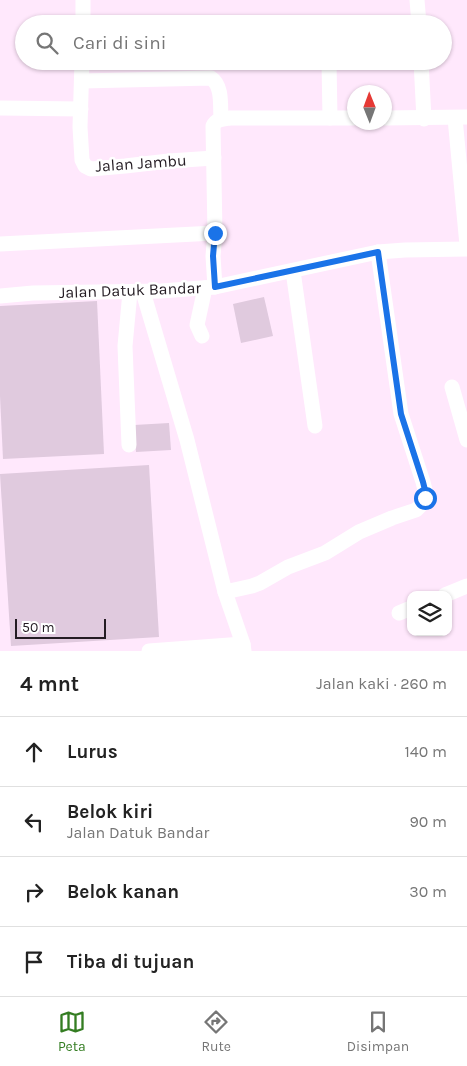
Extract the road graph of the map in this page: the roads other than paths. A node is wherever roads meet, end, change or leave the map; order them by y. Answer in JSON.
{"nodes":[{"id":1,"x":83,"y":0,"type":"edge"},
{"id":2,"x":417,"y":0,"type":"edge"},
{"id":3,"x":82,"y":15,"type":"edge"},
{"id":4,"x":418,"y":15,"type":"edge"},
{"id":5,"x":82,"y":70,"type":"edge"},
{"id":6,"x":329,"y":70,"type":"edge"},
{"id":7,"x":422,"y":70,"type":"edge"},
{"id":8,"x":82,"y":81,"type":"junction"},
{"id":9,"x":0,"y":108,"type":"edge"},
{"id":10,"x":81,"y":109,"type":"junction"},
{"id":11,"x":330,"y":118,"type":"junction"},
{"id":12,"x":347,"y":118,"type":"edge"},
{"id":13,"x":392,"y":118,"type":"edge"},
{"id":14,"x":461,"y":118,"type":"edge"},
{"id":15,"x":221,"y":119,"type":"junction"},
{"id":16,"x":424,"y":119,"type":"junction"},
{"id":17,"x":214,"y":158,"type":"junction"},
{"id":18,"x":215,"y":233,"type":"junction"},
{"id":19,"x":0,"y":244,"type":"edge"},
{"id":20,"x":467,"y":245,"type":"edge"},
{"id":21,"x":467,"y":249,"type":"edge"},
{"id":22,"x":378,"y":252,"type":"junction"},
{"id":23,"x":293,"y":270,"type":"junction"},
{"id":24,"x":210,"y":288,"type":"junction"},
{"id":25,"x":136,"y":292,"type":"junction"},
{"id":26,"x":0,"y":296,"type":"edge"},
{"id":27,"x":202,"y":336,"type":"dead end"},
{"id":28,"x":452,"y":387,"type":"dead end"},
{"id":29,"x":314,"y":426,"type":"dead end"},
{"id":30,"x":467,"y":440,"type":"edge"},
{"id":31,"x":129,"y":445,"type":"dead end"},
{"id":32,"x":467,"y":586,"type":"edge"},
{"id":33,"x":225,"y":592,"type":"junction"},
{"id":34,"x":452,"y":592,"type":"edge"},
{"id":35,"x":244,"y":648,"type":"edge"},
{"id":36,"x":166,"y":650,"type":"edge"},
{"id":37,"x":149,"y":651,"type":"edge"}],
"edges":[{"from":1,"to":3,"type":"street"},
{"from":2,"to":4,"type":"street"},
{"from":5,"to":8,"type":"street","name":"Jalan Jambu"},
{"from":6,"to":11,"type":"street"},
{"from":7,"to":16,"type":"street"},
{"from":8,"to":10,"type":"street","name":"Jalan Jambu"},
{"from":8,"to":15,"type":"street"},
{"from":9,"to":10,"type":"street"},
{"from":10,"to":17,"type":"street","name":"Jalan Jambu"},
{"from":11,"to":12,"type":"street"},
{"from":11,"to":15,"type":"street"},
{"from":13,"to":16,"type":"street"},
{"from":14,"to":16,"type":"street"},
{"from":14,"to":20,"type":"street"},
{"from":15,"to":17,"type":"street"},
{"from":17,"to":18,"type":"street"},
{"from":18,"to":19,"type":"street"},
{"from":18,"to":24,"type":"street"},
{"from":21,"to":22,"type":"street","name":"Jalan Datuk Bandar"},
{"from":22,"to":23,"type":"street","name":"Jalan Datuk Bandar"},
{"from":22,"to":33,"type":"street"},
{"from":23,"to":24,"type":"street","name":"Jalan Datuk Bandar"},
{"from":23,"to":29,"type":"street"},
{"from":24,"to":25,"type":"street","name":"Jalan Datuk Bandar"},
{"from":24,"to":27,"type":"street"},
{"from":25,"to":26,"type":"street","name":"Jalan Datuk Bandar"},
{"from":25,"to":31,"type":"street"},
{"from":25,"to":33,"type":"street"},
{"from":28,"to":30,"type":"street"},
{"from":32,"to":34,"type":"street"},
{"from":33,"to":35,"type":"street"},
{"from":35,"to":36,"type":"street"},
{"from":36,"to":37,"type":"street"}]}
